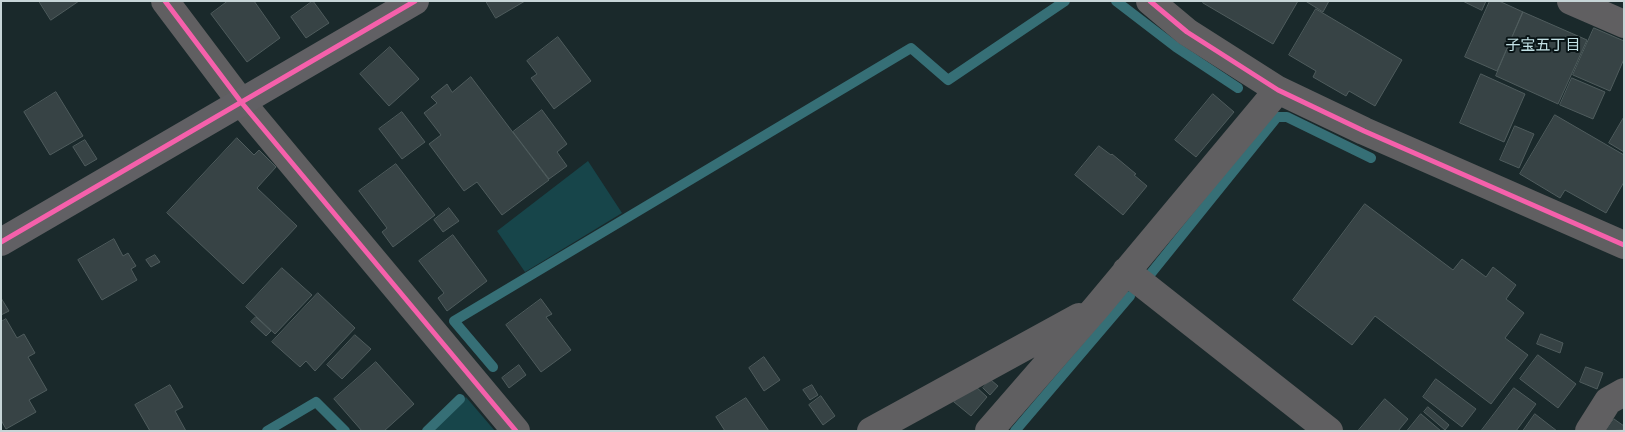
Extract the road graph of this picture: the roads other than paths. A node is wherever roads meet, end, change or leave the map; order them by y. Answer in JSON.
{"nodes":[{"id":1,"x":166,"y":1,"type":"edge"},
{"id":2,"x":415,"y":1,"type":"edge"},
{"id":3,"x":1150,"y":1,"type":"edge"},
{"id":4,"x":1571,"y":1,"type":"edge"},
{"id":5,"x":1624,"y":24,"type":"edge"},
{"id":6,"x":1278,"y":90,"type":"junction"},
{"id":7,"x":241,"y":102,"type":"junction"},
{"id":8,"x":1,"y":242,"type":"edge"},
{"id":9,"x":1624,"y":245,"type":"edge"},
{"id":10,"x":1126,"y":271,"type":"junction"},
{"id":11,"x":1096,"y":308,"type":"junction"},
{"id":12,"x":1624,"y":392,"type":"edge"},
{"id":13,"x":516,"y":431,"type":"edge"},
{"id":14,"x":871,"y":431,"type":"edge"},
{"id":15,"x":989,"y":431,"type":"edge"},
{"id":16,"x":1330,"y":431,"type":"edge"},
{"id":17,"x":1589,"y":431,"type":"edge"}],
"edges":[{"from":1,"to":7,"type":"street"},
{"from":2,"to":7,"type":"street"},
{"from":3,"to":6,"type":"street"},
{"from":4,"to":5,"type":"street"},
{"from":6,"to":9,"type":"street"},
{"from":6,"to":10,"type":"street"},
{"from":7,"to":8,"type":"street"},
{"from":7,"to":13,"type":"street"},
{"from":10,"to":11,"type":"street"},
{"from":10,"to":16,"type":"street"},
{"from":11,"to":14,"type":"street"},
{"from":11,"to":15,"type":"street"},
{"from":12,"to":17,"type":"street"}]}
